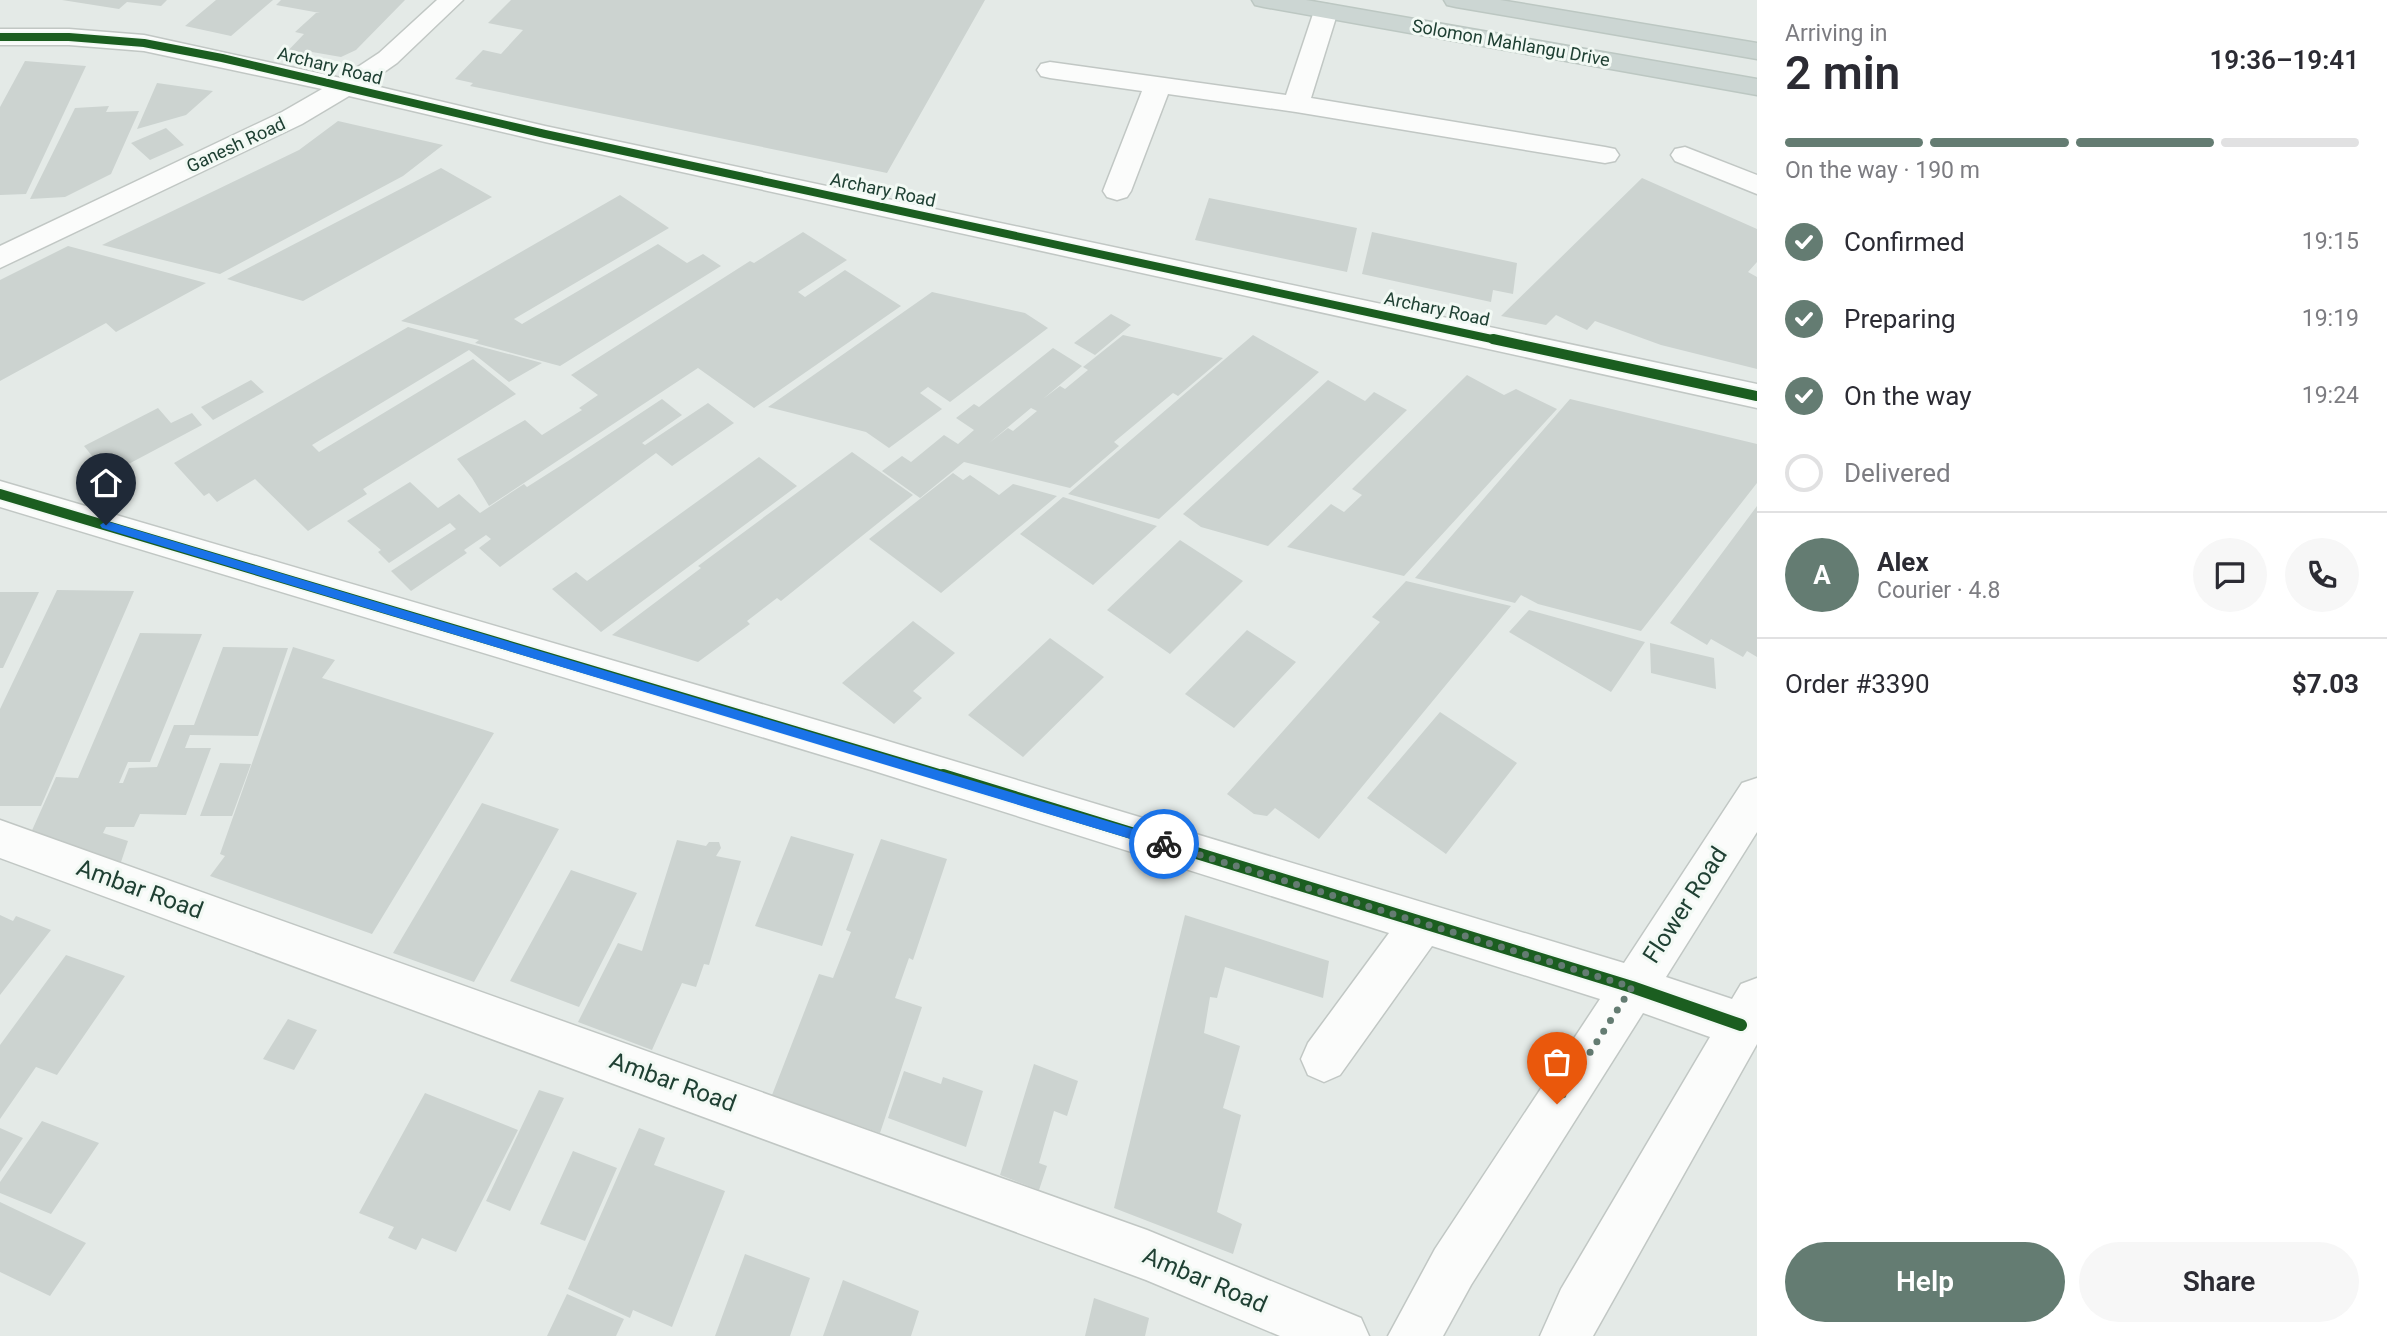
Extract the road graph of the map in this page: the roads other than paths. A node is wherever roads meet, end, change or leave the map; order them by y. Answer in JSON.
{"nodes":[{"id":1,"x":451,"y":0,"type":"edge"},
{"id":2,"x":1264,"y":0,"type":"edge"},
{"id":3,"x":1456,"y":0,"type":"edge"},
{"id":4,"x":1326,"y":11,"type":"junction"},
{"id":5,"x":0,"y":37,"type":"edge"},
{"id":6,"x":1757,"y":51,"type":"edge"},
{"id":7,"x":1050,"y":70,"type":"dead end"},
{"id":8,"x":1158,"y":85,"type":"junction"},
{"id":9,"x":344,"y":88,"type":"junction"},
{"id":10,"x":1754,"y":88,"type":"edge"},
{"id":11,"x":1296,"y":104,"type":"junction"},
{"id":12,"x":1605,"y":155,"type":"dead end"},
{"id":13,"x":1685,"y":155,"type":"dead end"},
{"id":14,"x":1757,"y":186,"type":"edge"},
{"id":15,"x":1117,"y":191,"type":"dead end"},
{"id":16,"x":0,"y":258,"type":"edge"},
{"id":17,"x":1757,"y":396,"type":"edge"},
{"id":18,"x":0,"y":494,"type":"edge"},
{"id":19,"x":1757,"y":796,"type":"edge"},
{"id":20,"x":0,"y":839,"type":"edge"},
{"id":21,"x":1423,"y":923,"type":"junction"},
{"id":22,"x":1632,"y":987,"type":"junction"},
{"id":23,"x":1749,"y":1012,"type":"edge"},
{"id":24,"x":1324,"y":1059,"type":"dead end"},
{"id":25,"x":1343,"y":1336,"type":"edge"},
{"id":26,"x":1414,"y":1336,"type":"edge"},
{"id":27,"x":1566,"y":1336,"type":"edge"}],
"edges":[{"from":1,"to":9,"type":"street","name":"Ganesh Road"},
{"from":2,"to":4,"type":"main road","name":"Solomon Mahlangu Drive"},
{"from":3,"to":6,"type":"main road","name":"Solomon Mahlangu Drive"},
{"from":4,"to":10,"type":"main road","name":"Solomon Mahlangu Drive"},
{"from":4,"to":11,"type":"street"},
{"from":5,"to":9,"type":"street","name":"Archary Road"},
{"from":7,"to":8,"type":"street"},
{"from":8,"to":11,"type":"street"},
{"from":8,"to":15,"type":"street"},
{"from":9,"to":16,"type":"street","name":"Ganesh Road"},
{"from":9,"to":17,"type":"street","name":"Archary Road"},
{"from":11,"to":12,"type":"street"},
{"from":13,"to":14,"type":"street"},
{"from":18,"to":21,"type":"street"},
{"from":19,"to":22,"type":"street","name":"Flower Road"},
{"from":20,"to":25,"type":"street","name":"Ambar Road"},
{"from":21,"to":22,"type":"street"},
{"from":21,"to":24,"type":"street"},
{"from":22,"to":23,"type":"street"},
{"from":22,"to":26,"type":"street","name":"Flower Road"},
{"from":23,"to":27,"type":"street"}]}
